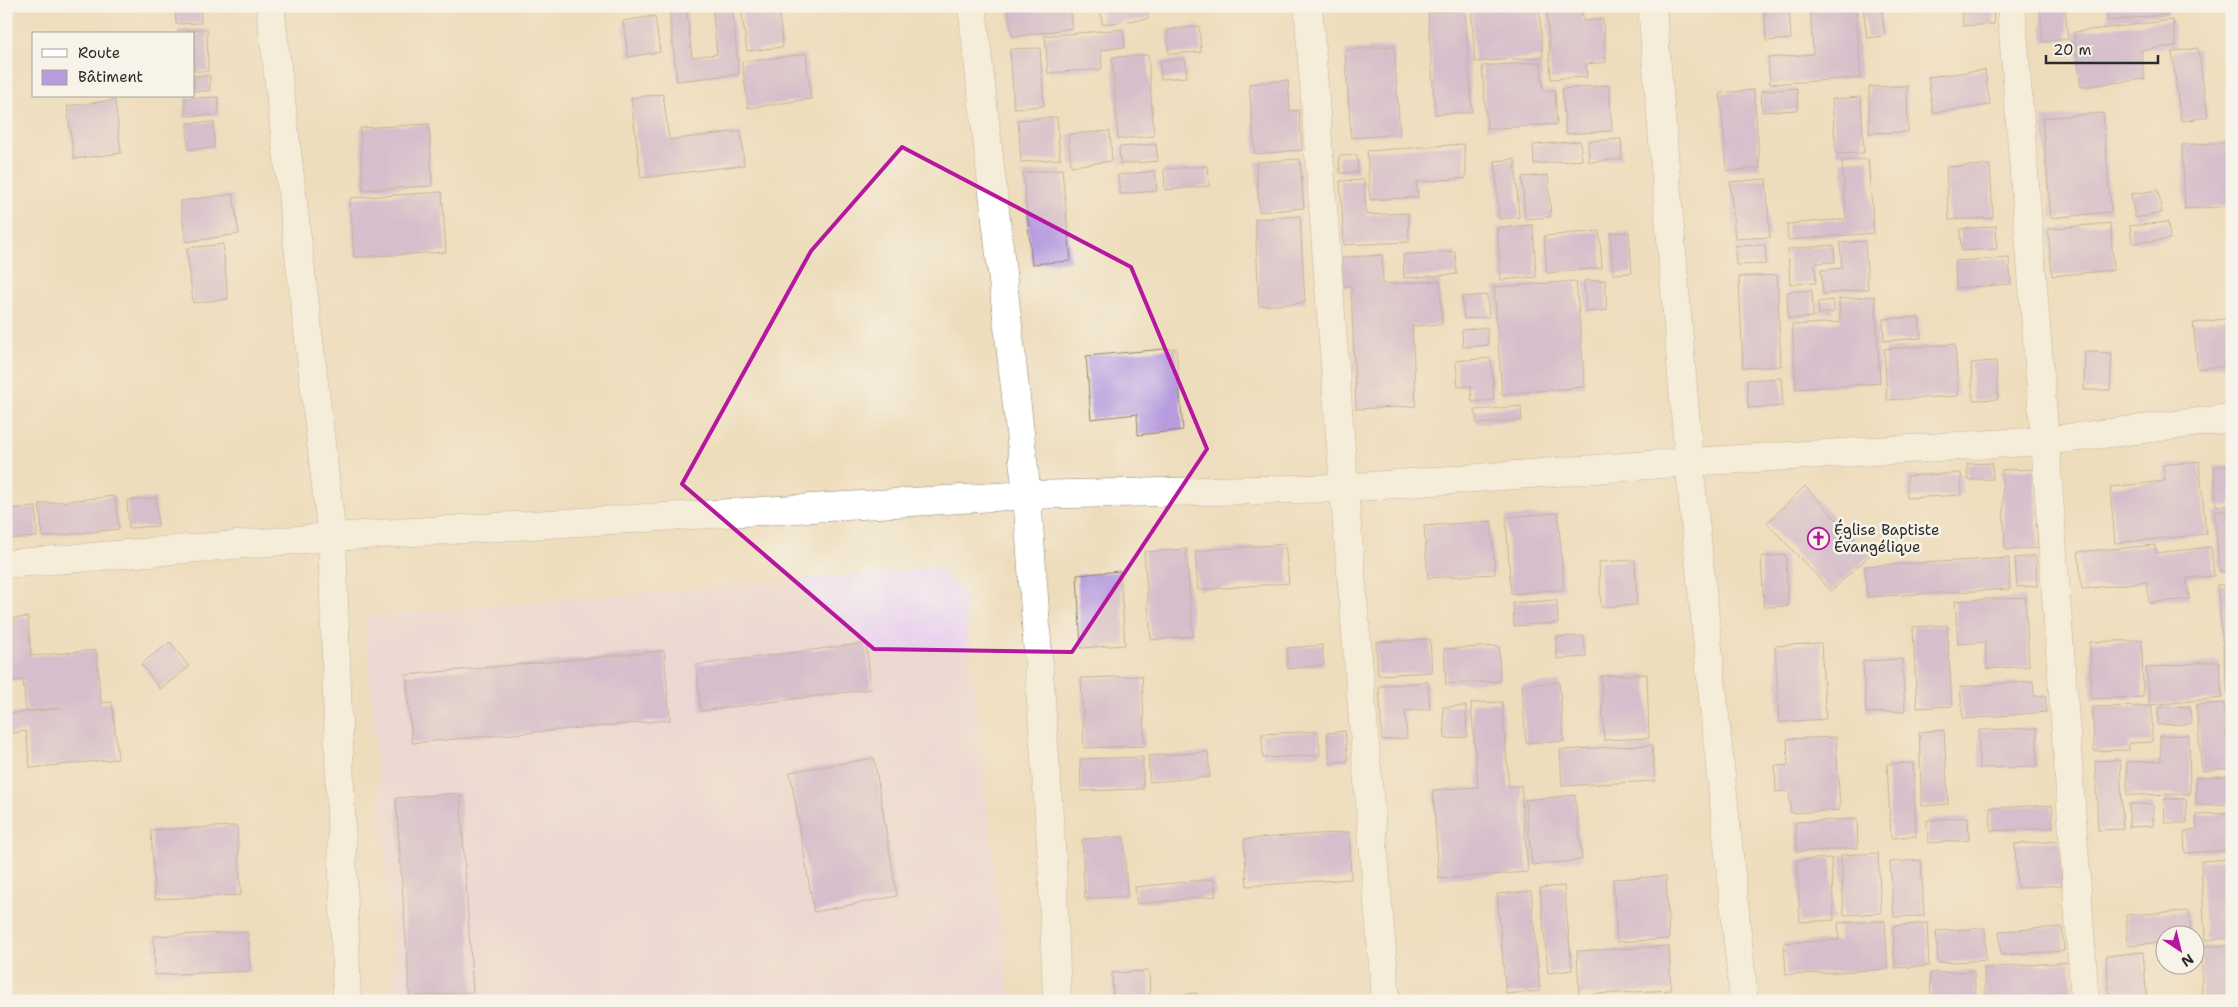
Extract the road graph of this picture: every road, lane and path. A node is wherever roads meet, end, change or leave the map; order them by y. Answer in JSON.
{"nodes":[{"id":1,"x":270,"y":6,"type":"edge"},
{"id":2,"x":972,"y":6,"type":"edge"},
{"id":3,"x":1308,"y":6,"type":"edge"},
{"id":4,"x":1652,"y":6,"type":"edge"},
{"id":5,"x":2011,"y":6,"type":"edge"},
{"id":6,"x":2232,"y":418,"type":"edge"},
{"id":7,"x":2045,"y":441,"type":"junction"},
{"id":8,"x":1689,"y":462,"type":"junction"},
{"id":9,"x":1344,"y":488,"type":"junction"},
{"id":10,"x":1027,"y":494,"type":"junction"},
{"id":11,"x":332,"y":537,"type":"junction"},
{"id":12,"x":6,"y":564,"type":"edge"},
{"id":13,"x":347,"y":1001,"type":"edge"},
{"id":14,"x":1057,"y":1001,"type":"edge"},
{"id":15,"x":1386,"y":1001,"type":"edge"},
{"id":16,"x":1744,"y":1001,"type":"edge"},
{"id":17,"x":2085,"y":1001,"type":"edge"}],
"edges":[{"from":1,"to":11,"type":"street"},
{"from":2,"to":10,"type":"street"},
{"from":3,"to":9,"type":"street"},
{"from":4,"to":8,"type":"street"},
{"from":5,"to":7,"type":"street"},
{"from":6,"to":7,"type":"street"},
{"from":7,"to":8,"type":"street"},
{"from":7,"to":17,"type":"street"},
{"from":8,"to":9,"type":"street"},
{"from":8,"to":16,"type":"street"},
{"from":9,"to":10,"type":"street"},
{"from":9,"to":15,"type":"street"},
{"from":10,"to":11,"type":"street"},
{"from":10,"to":14,"type":"street"},
{"from":11,"to":12,"type":"street"},
{"from":11,"to":13,"type":"street"}]}
